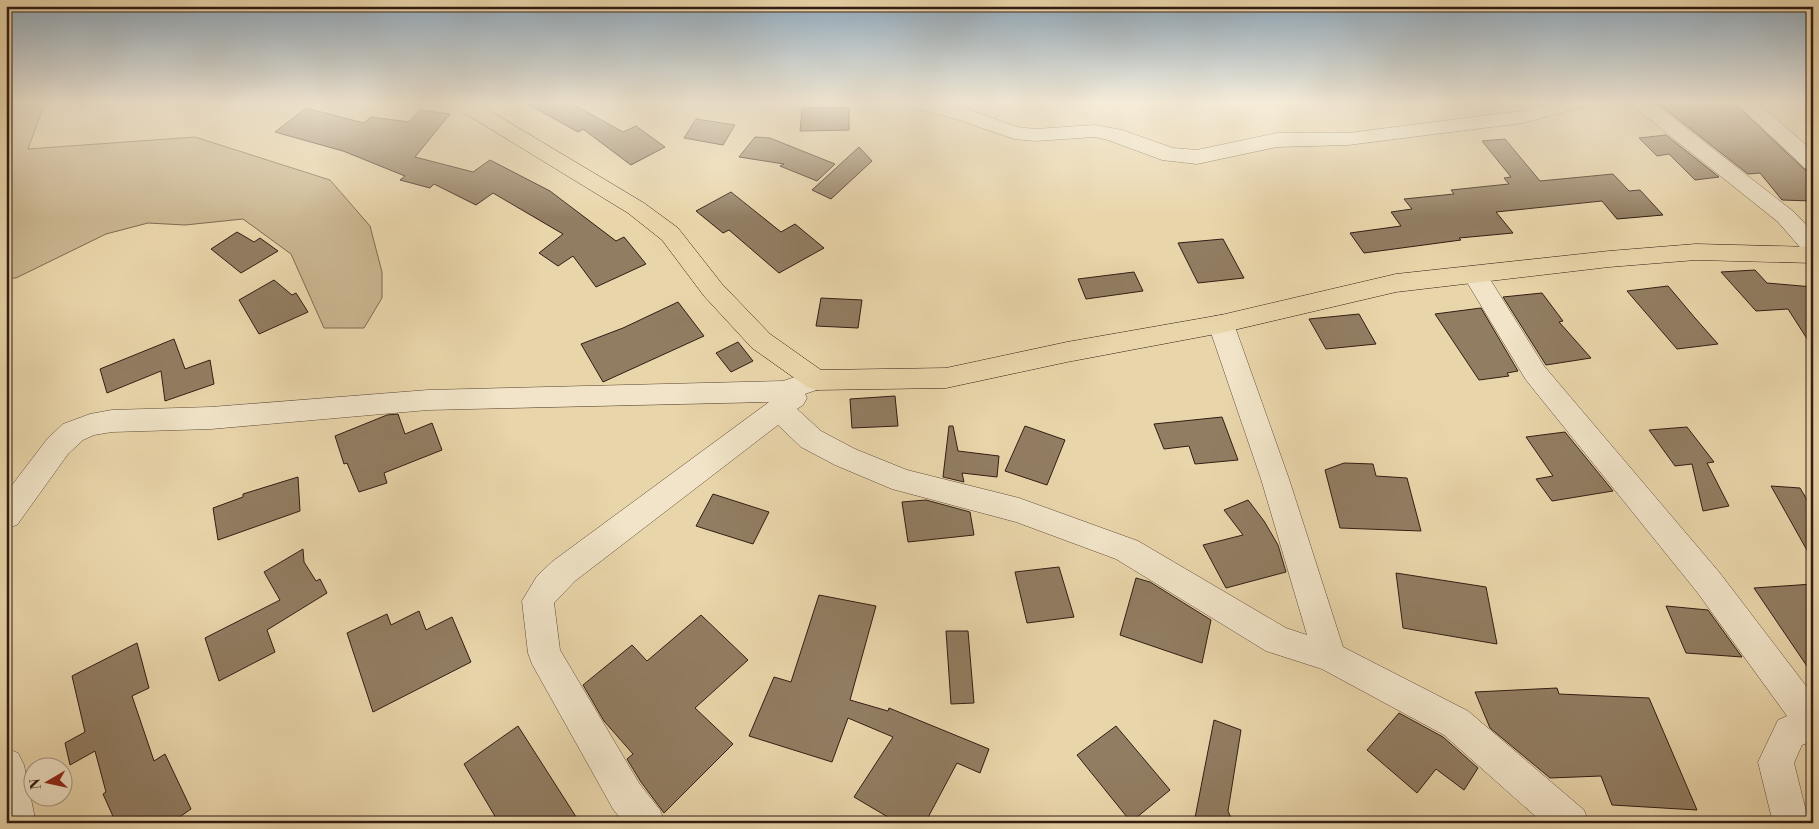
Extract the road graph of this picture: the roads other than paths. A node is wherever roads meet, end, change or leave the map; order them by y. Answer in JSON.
{"nodes":[{"id":1,"x":524,"y":141,"type":"edge"},
{"id":2,"x":1130,"y":141,"type":"edge"},
{"id":3,"x":1274,"y":141,"type":"edge"},
{"id":4,"x":1689,"y":141,"type":"edge"},
{"id":5,"x":1788,"y":141,"type":"edge"},
{"id":6,"x":1813,"y":163,"type":"edge"},
{"id":7,"x":1813,"y":247,"type":"edge"},
{"id":8,"x":1813,"y":256,"type":"edge"},
{"id":9,"x":1474,"y":274,"type":"junction"},
{"id":10,"x":1221,"y":324,"type":"junction"},
{"id":11,"x":816,"y":380,"type":"junction"},
{"id":12,"x":779,"y":409,"type":"junction"},
{"id":13,"x":6,"y":516,"type":"edge"},
{"id":14,"x":1330,"y":657,"type":"junction"},
{"id":15,"x":1813,"y":724,"type":"edge"},
{"id":16,"x":6,"y":765,"type":"edge"},
{"id":17,"x":18,"y":823,"type":"edge"},
{"id":18,"x":647,"y":823,"type":"edge"},
{"id":19,"x":1571,"y":823,"type":"edge"},
{"id":20,"x":1791,"y":823,"type":"edge"}],
"edges":[{"from":1,"to":11,"type":"main road"},
{"from":2,"to":3,"type":"street"},
{"from":4,"to":7,"type":"street"},
{"from":5,"to":6,"type":"street"},
{"from":8,"to":9,"type":"main road"},
{"from":9,"to":10,"type":"main road"},
{"from":9,"to":15,"type":"street"},
{"from":10,"to":11,"type":"main road"},
{"from":10,"to":14,"type":"street"},
{"from":11,"to":12,"type":"street"},
{"from":11,"to":13,"type":"street"},
{"from":12,"to":14,"type":"street"},
{"from":12,"to":18,"type":"street"},
{"from":14,"to":19,"type":"street"},
{"from":15,"to":20,"type":"street"},
{"from":16,"to":17,"type":"street"}]}
